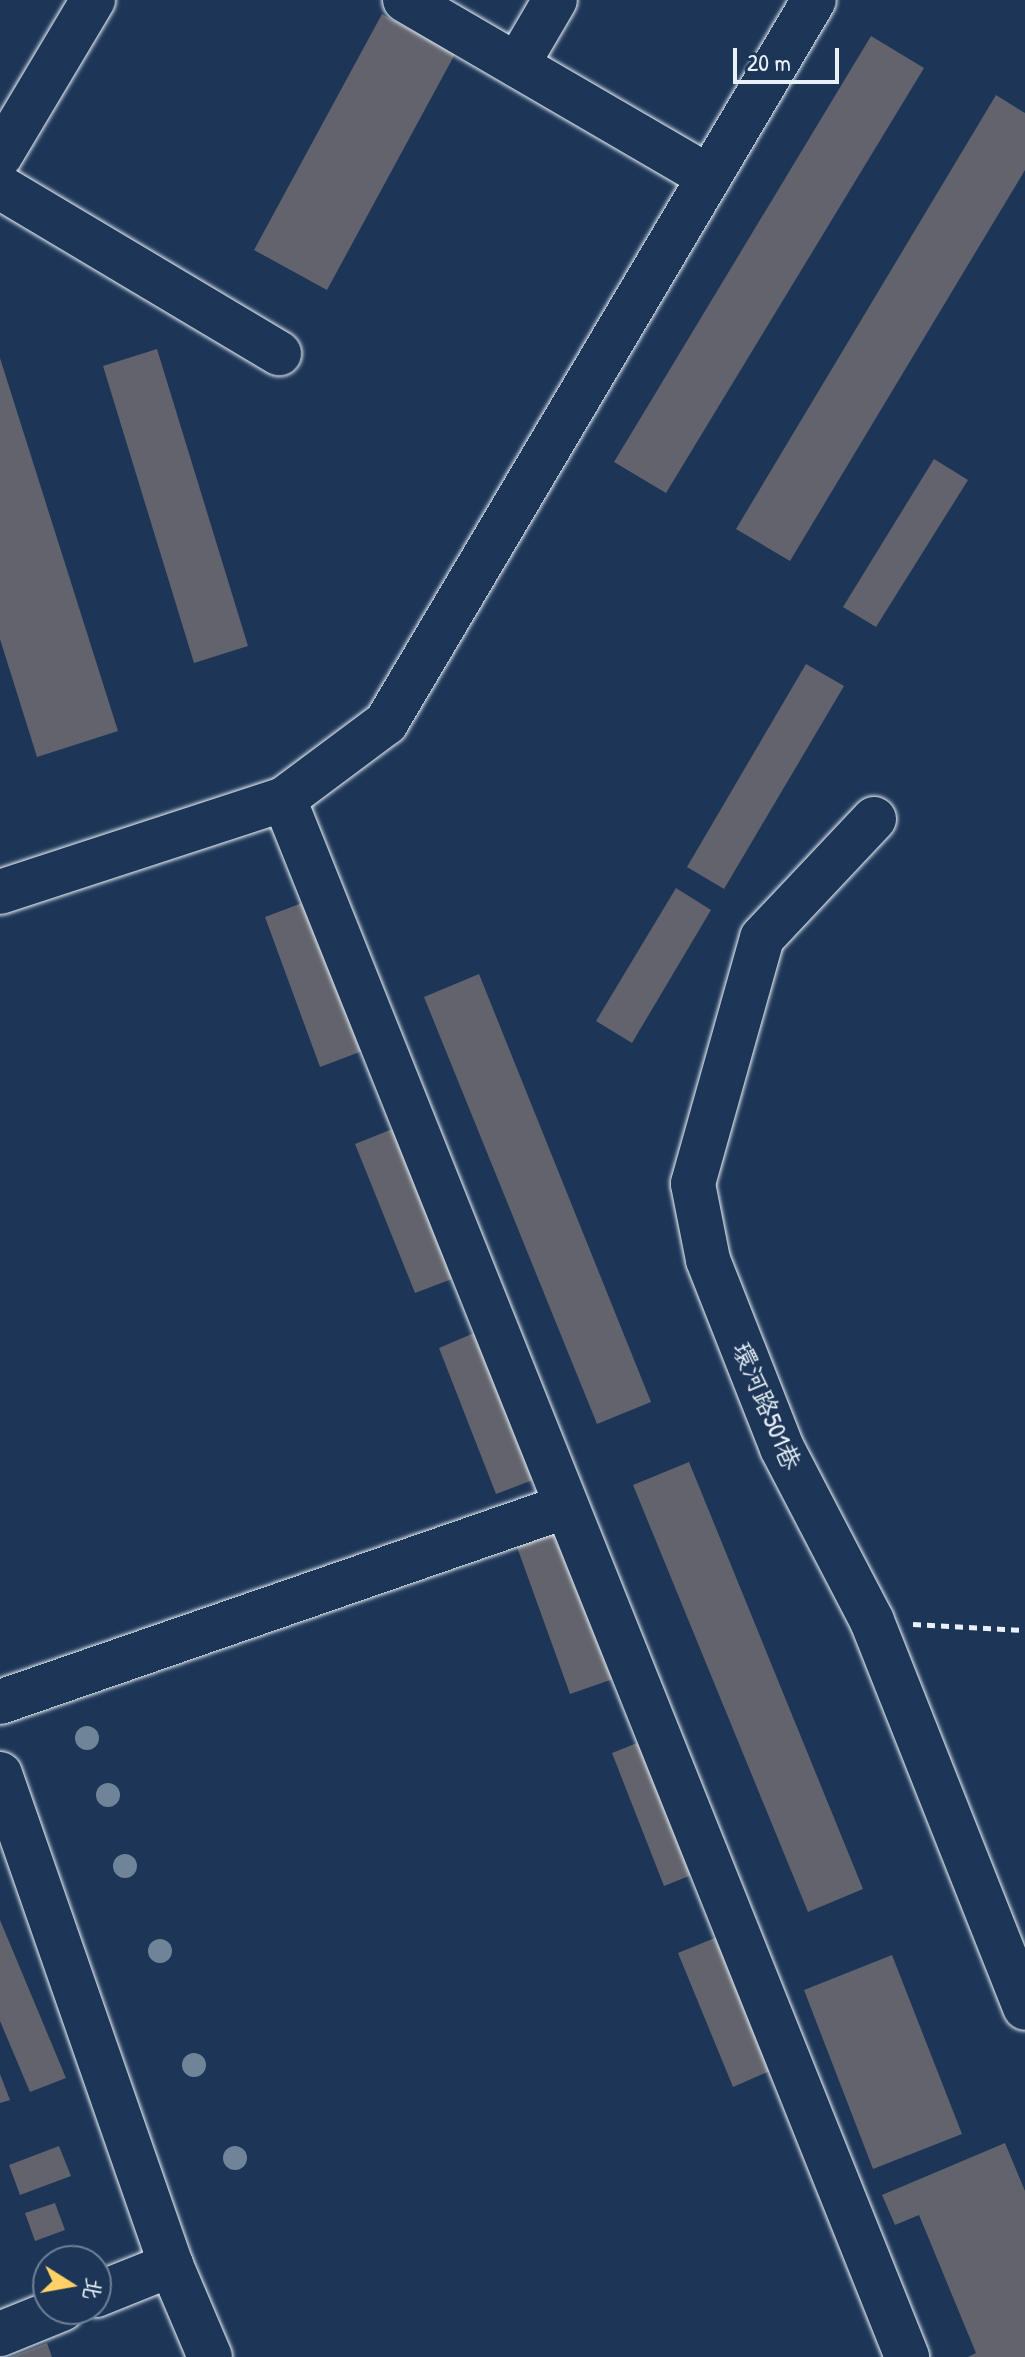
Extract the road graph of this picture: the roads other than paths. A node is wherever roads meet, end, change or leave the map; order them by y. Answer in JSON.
{"nodes":[{"id":1,"x":93,"y":0,"type":"edge"},
{"id":2,"x":405,"y":0,"type":"edge"},
{"id":3,"x":555,"y":0,"type":"edge"},
{"id":4,"x":814,"y":0,"type":"edge"},
{"id":5,"x":517,"y":65,"type":"junction"},
{"id":6,"x":0,"y":156,"type":"edge"},
{"id":7,"x":709,"y":177,"type":"junction"},
{"id":8,"x":0,"y":187,"type":"edge"},
{"id":9,"x":279,"y":353,"type":"dead end"},
{"id":10,"x":284,"y":799,"type":"junction"},
{"id":11,"x":874,"y":819,"type":"dead end"},
{"id":12,"x":0,"y":892,"type":"edge"},
{"id":13,"x":564,"y":1507,"type":"junction"},
{"id":14,"x":0,"y":1702,"type":"edge"},
{"id":15,"x":0,"y":1774,"type":"edge"},
{"id":16,"x":1025,"y":2008,"type":"edge"},
{"id":17,"x":171,"y":2265,"type":"junction"},
{"id":18,"x":112,"y":2289,"type":"edge"},
{"id":19,"x":32,"y":2321,"type":"edge"},
{"id":20,"x":0,"y":2334,"type":"edge"},
{"id":21,"x":210,"y":2357,"type":"edge"},
{"id":22,"x":907,"y":2357,"type":"edge"}],
"edges":[{"from":1,"to":6,"type":"street"},
{"from":2,"to":5,"type":"street"},
{"from":3,"to":5,"type":"street"},
{"from":4,"to":7,"type":"street"},
{"from":5,"to":7,"type":"street"},
{"from":7,"to":10,"type":"street"},
{"from":8,"to":9,"type":"street"},
{"from":10,"to":12,"type":"street"},
{"from":10,"to":13,"type":"street"},
{"from":11,"to":16,"type":"street","name":"環河路501巷"},
{"from":13,"to":14,"type":"street"},
{"from":13,"to":22,"type":"street"},
{"from":15,"to":17,"type":"street"},
{"from":17,"to":18,"type":"street"},
{"from":17,"to":21,"type":"street"},
{"from":19,"to":20,"type":"street"}]}
